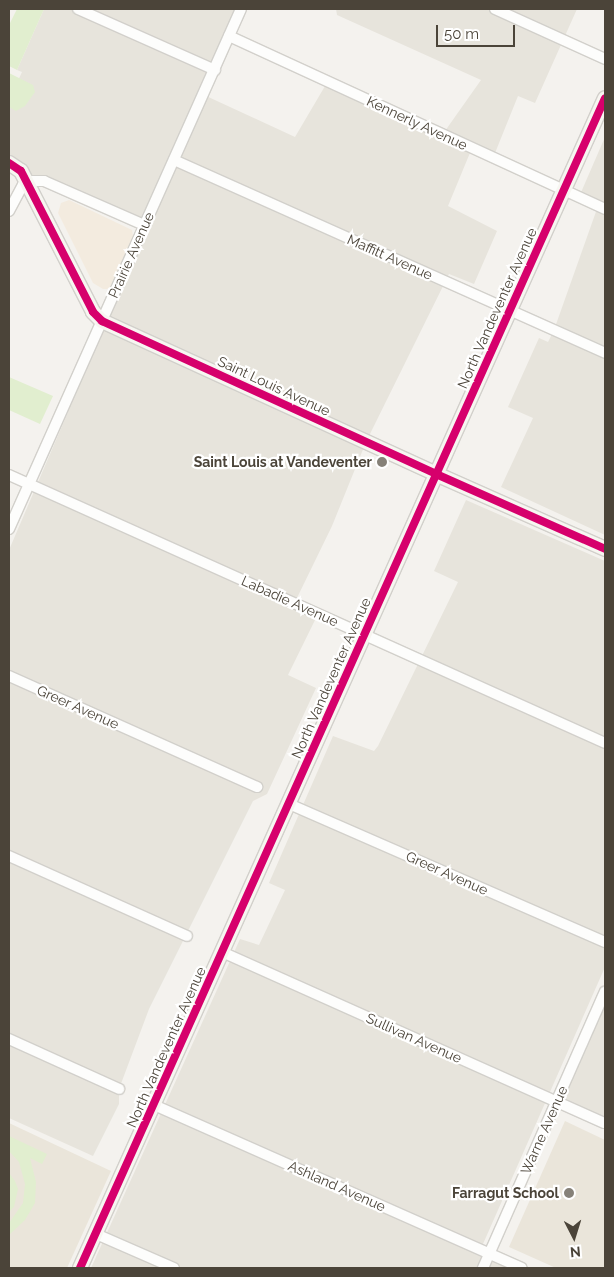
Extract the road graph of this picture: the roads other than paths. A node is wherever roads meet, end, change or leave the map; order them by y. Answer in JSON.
{"nodes":[{"id":1,"x":78,"y":9,"type":"edge"},
{"id":2,"x":241,"y":9,"type":"edge"},
{"id":3,"x":495,"y":9,"type":"edge"},
{"id":4,"x":229,"y":36,"type":"junction"},
{"id":5,"x":605,"y":59,"type":"edge"},
{"id":6,"x":215,"y":70,"type":"junction"},
{"id":7,"x":605,"y":98,"type":"edge"},
{"id":8,"x":174,"y":160,"type":"junction"},
{"id":9,"x":9,"y":163,"type":"edge"},
{"id":10,"x":27,"y":183,"type":"junction"},
{"id":11,"x":564,"y":190,"type":"junction"},
{"id":12,"x":605,"y":209,"type":"edge"},
{"id":13,"x":9,"y":210,"type":"edge"},
{"id":14,"x":144,"y":225,"type":"junction"},
{"id":15,"x":510,"y":310,"type":"junction"},
{"id":16,"x":102,"y":321,"type":"junction"},
{"id":17,"x":605,"y":353,"type":"edge"},
{"id":18,"x":436,"y":474,"type":"junction"},
{"id":19,"x":9,"y":475,"type":"edge"},
{"id":20,"x":29,"y":484,"type":"junction"},
{"id":21,"x":9,"y":530,"type":"edge"},
{"id":22,"x":605,"y":548,"type":"edge"},
{"id":23,"x":364,"y":634,"type":"junction"},
{"id":24,"x":9,"y":676,"type":"edge"},
{"id":25,"x":605,"y":743,"type":"edge"},
{"id":26,"x":257,"y":787,"type":"dead end"},
{"id":27,"x":289,"y":804,"type":"junction"},
{"id":28,"x":9,"y":856,"type":"edge"},
{"id":29,"x":187,"y":936,"type":"dead end"},
{"id":30,"x":605,"y":942,"type":"edge"},
{"id":31,"x":222,"y":952,"type":"junction"},
{"id":32,"x":605,"y":992,"type":"edge"},
{"id":33,"x":9,"y":1039,"type":"edge"},
{"id":34,"x":118,"y":1089,"type":"dead end"},
{"id":35,"x":557,"y":1102,"type":"junction"},
{"id":36,"x":154,"y":1105,"type":"junction"},
{"id":37,"x":605,"y":1123,"type":"edge"},
{"id":38,"x":96,"y":1234,"type":"junction"},
{"id":39,"x":489,"y":1254,"type":"junction"},
{"id":40,"x":80,"y":1268,"type":"edge"},
{"id":41,"x":174,"y":1268,"type":"edge"},
{"id":42,"x":483,"y":1268,"type":"edge"},
{"id":43,"x":521,"y":1268,"type":"edge"}],
"edges":[{"from":1,"to":6,"type":"street"},
{"from":2,"to":4,"type":"street","name":"Prairie Avenue"},
{"from":3,"to":5,"type":"street"},
{"from":4,"to":6,"type":"street","name":"Prairie Avenue"},
{"from":4,"to":11,"type":"street","name":"Kennerly Avenue"},
{"from":6,"to":8,"type":"street","name":"Prairie Avenue"},
{"from":7,"to":11,"type":"main road","name":"North Vandeventer Avenue"},
{"from":8,"to":14,"type":"street","name":"Prairie Avenue"},
{"from":8,"to":15,"type":"street","name":"Maffitt Avenue"},
{"from":9,"to":10,"type":"main road","name":"Saint Louis Avenue"},
{"from":10,"to":13,"type":"street"},
{"from":10,"to":14,"type":"street"},
{"from":10,"to":16,"type":"main road","name":"Saint Louis Avenue"},
{"from":11,"to":12,"type":"street","name":"Kennerly Avenue"},
{"from":11,"to":15,"type":"main road","name":"North Vandeventer Avenue"},
{"from":14,"to":16,"type":"street","name":"Prairie Avenue"},
{"from":15,"to":17,"type":"street","name":"Maffitt Avenue"},
{"from":15,"to":18,"type":"main road","name":"North Vandeventer Avenue"},
{"from":16,"to":18,"type":"main road","name":"Saint Louis Avenue"},
{"from":16,"to":20,"type":"street","name":"Prairie Avenue"},
{"from":18,"to":22,"type":"main road","name":"Saint Louis Avenue"},
{"from":18,"to":23,"type":"main road","name":"North Vandeventer Avenue"},
{"from":19,"to":20,"type":"street","name":"Labadie Avenue"},
{"from":20,"to":21,"type":"street","name":"Prairie Avenue"},
{"from":20,"to":23,"type":"street","name":"Labadie Avenue"},
{"from":23,"to":25,"type":"street","name":"Labadie Avenue"},
{"from":23,"to":27,"type":"main road","name":"North Vandeventer Avenue"},
{"from":24,"to":26,"type":"street","name":"Greer Avenue"},
{"from":27,"to":30,"type":"street","name":"Greer Avenue"},
{"from":27,"to":31,"type":"main road","name":"North Vandeventer Avenue"},
{"from":28,"to":29,"type":"street"},
{"from":31,"to":35,"type":"street","name":"Sullivan Avenue"},
{"from":31,"to":36,"type":"main road","name":"North Vandeventer Avenue"},
{"from":32,"to":35,"type":"street","name":"Warne Avenue"},
{"from":33,"to":34,"type":"street"},
{"from":35,"to":37,"type":"street","name":"Sullivan Avenue"},
{"from":35,"to":39,"type":"street","name":"Warne Avenue"},
{"from":36,"to":38,"type":"main road","name":"North Vandeventer Avenue"},
{"from":36,"to":39,"type":"street","name":"Ashland Avenue"},
{"from":38,"to":40,"type":"main road","name":"North Vandeventer Avenue"},
{"from":38,"to":41,"type":"street"},
{"from":39,"to":42,"type":"street","name":"Warne Avenue"},
{"from":39,"to":43,"type":"street","name":"Ashland Avenue"}]}
